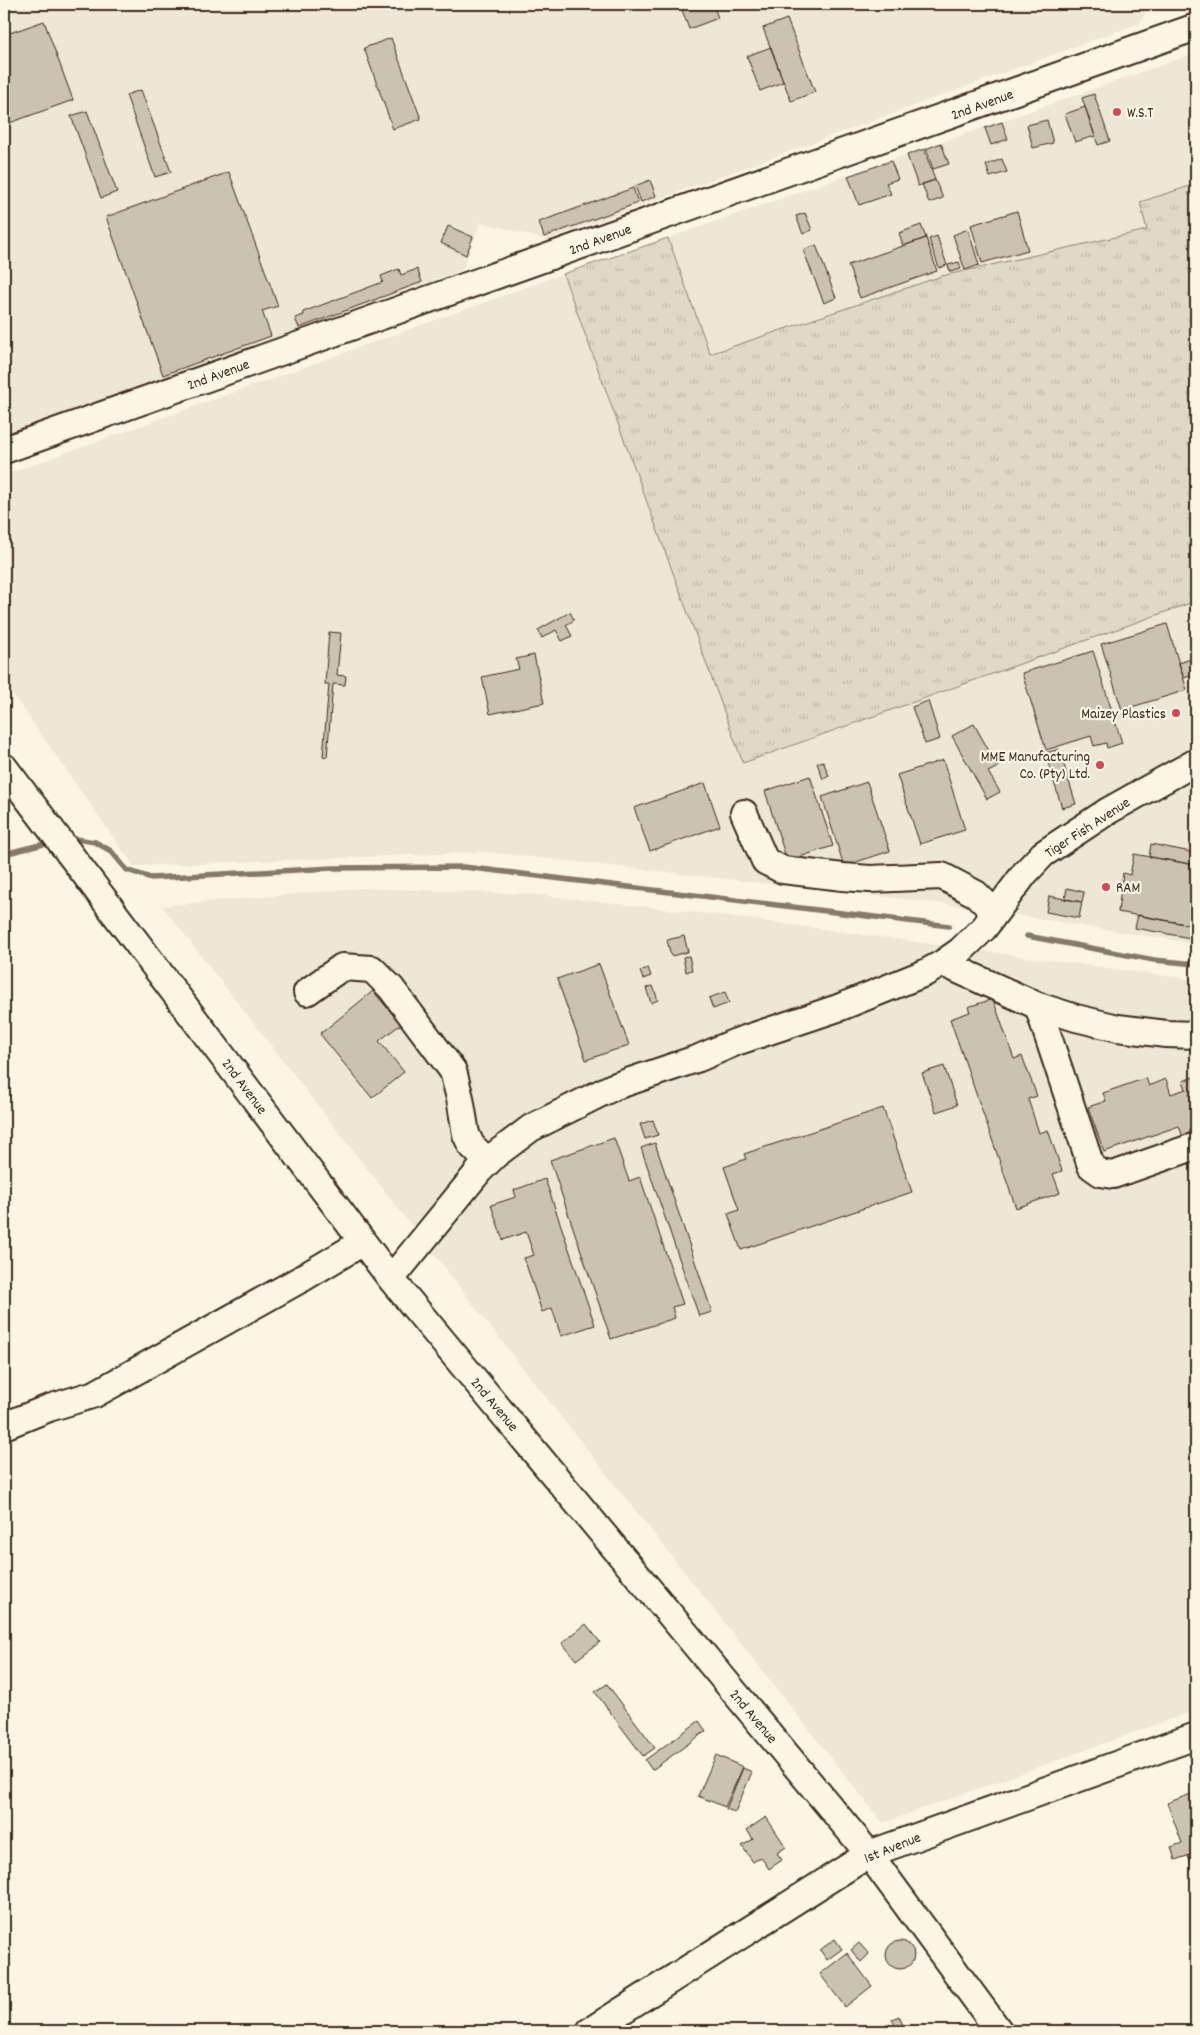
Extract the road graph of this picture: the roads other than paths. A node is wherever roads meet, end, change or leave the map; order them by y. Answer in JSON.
{"nodes":[{"id":1,"x":1196,"y":28,"type":"edge"},
{"id":2,"x":4,"y":450,"type":"edge"},
{"id":3,"x":1196,"y":762,"type":"edge"},
{"id":4,"x":4,"y":767,"type":"edge"},
{"id":5,"x":744,"y":813,"type":"dead end"},
{"id":6,"x":995,"y":913,"type":"junction"},
{"id":7,"x":951,"y":957,"type":"junction"},
{"id":8,"x":307,"y":992,"type":"dead end"},
{"id":9,"x":1038,"y":1006,"type":"junction"},
{"id":10,"x":1196,"y":1035,"type":"edge"},
{"id":11,"x":1196,"y":1146,"type":"edge"},
{"id":12,"x":488,"y":1162,"type":"junction"},
{"id":13,"x":363,"y":1242,"type":"junction"},
{"id":14,"x":391,"y":1279,"type":"junction"},
{"id":15,"x":4,"y":1426,"type":"edge"},
{"id":16,"x":1196,"y":1736,"type":"edge"},
{"id":17,"x":869,"y":1854,"type":"junction"},
{"id":18,"x":590,"y":2031,"type":"edge"},
{"id":19,"x":999,"y":2031,"type":"edge"}],
"edges":[{"from":1,"to":2,"type":"street","name":"2nd Avenue"},
{"from":3,"to":6,"type":"street","name":"Tiger Fish Avenue"},
{"from":4,"to":13,"type":"street","name":"2nd Avenue"},
{"from":5,"to":6,"type":"street"},
{"from":6,"to":7,"type":"street","name":"Tiger Fish Avenue"},
{"from":7,"to":9,"type":"street"},
{"from":7,"to":12,"type":"street","name":"Tiger Fish Avenue"},
{"from":8,"to":12,"type":"street"},
{"from":9,"to":10,"type":"street"},
{"from":9,"to":11,"type":"street"},
{"from":12,"to":14,"type":"street","name":"Tiger Fish Avenue"},
{"from":13,"to":14,"type":"street","name":"2nd Avenue"},
{"from":13,"to":15,"type":"street"},
{"from":14,"to":17,"type":"street","name":"2nd Avenue"},
{"from":16,"to":17,"type":"street","name":"1st Avenue"},
{"from":17,"to":18,"type":"street","name":"1st Avenue"},
{"from":17,"to":19,"type":"street","name":"2nd Avenue"}]}
